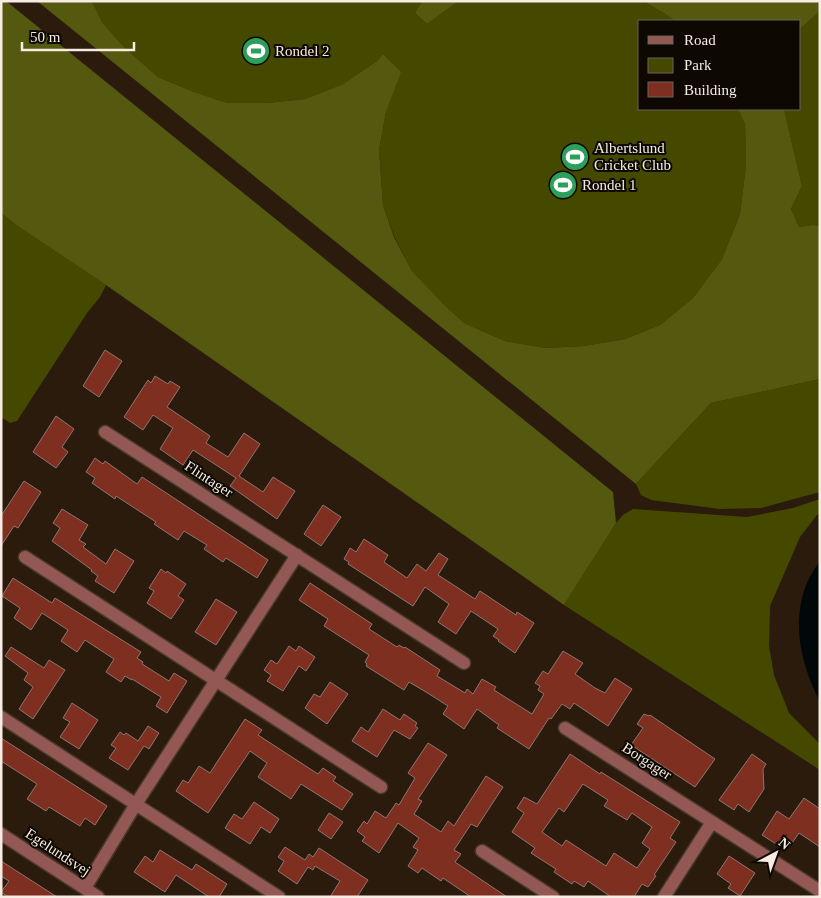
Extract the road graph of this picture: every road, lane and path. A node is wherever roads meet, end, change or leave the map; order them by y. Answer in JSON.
{"nodes":[{"id":1,"x":104,"y":432,"type":"dead end"},
{"id":2,"x":297,"y":555,"type":"junction"},
{"id":3,"x":25,"y":557,"type":"dead end"},
{"id":4,"x":464,"y":663,"type":"dead end"},
{"id":5,"x":216,"y":679,"type":"junction"},
{"id":6,"x":1,"y":717,"type":"edge"},
{"id":7,"x":565,"y":728,"type":"dead end"},
{"id":8,"x":381,"y":787,"type":"dead end"},
{"id":9,"x":136,"y":804,"type":"junction"},
{"id":10,"x":712,"y":822,"type":"junction"},
{"id":11,"x":1,"y":834,"type":"edge"},
{"id":12,"x":482,"y":851,"type":"dead end"},
{"id":13,"x":85,"y":888,"type":"junction"},
{"id":14,"x":820,"y":891,"type":"edge"},
{"id":15,"x":98,"y":897,"type":"edge"},
{"id":16,"x":279,"y":897,"type":"edge"},
{"id":17,"x":553,"y":897,"type":"edge"},
{"id":18,"x":664,"y":897,"type":"edge"}],
"edges":[{"from":1,"to":2,"type":"street","name":"Flintager"},
{"from":2,"to":4,"type":"street","name":"Flintager"},
{"from":2,"to":5,"type":"street"},
{"from":3,"to":5,"type":"street"},
{"from":5,"to":8,"type":"street"},
{"from":5,"to":9,"type":"street"},
{"from":6,"to":9,"type":"street"},
{"from":7,"to":10,"type":"street","name":"Borgager"},
{"from":9,"to":13,"type":"street"},
{"from":9,"to":16,"type":"street"},
{"from":10,"to":14,"type":"street","name":"Borgager"},
{"from":10,"to":18,"type":"street"},
{"from":11,"to":13,"type":"street","name":"Egelundsvej"},
{"from":12,"to":17,"type":"street"},
{"from":13,"to":15,"type":"street","name":"Egelundsvej"}]}
